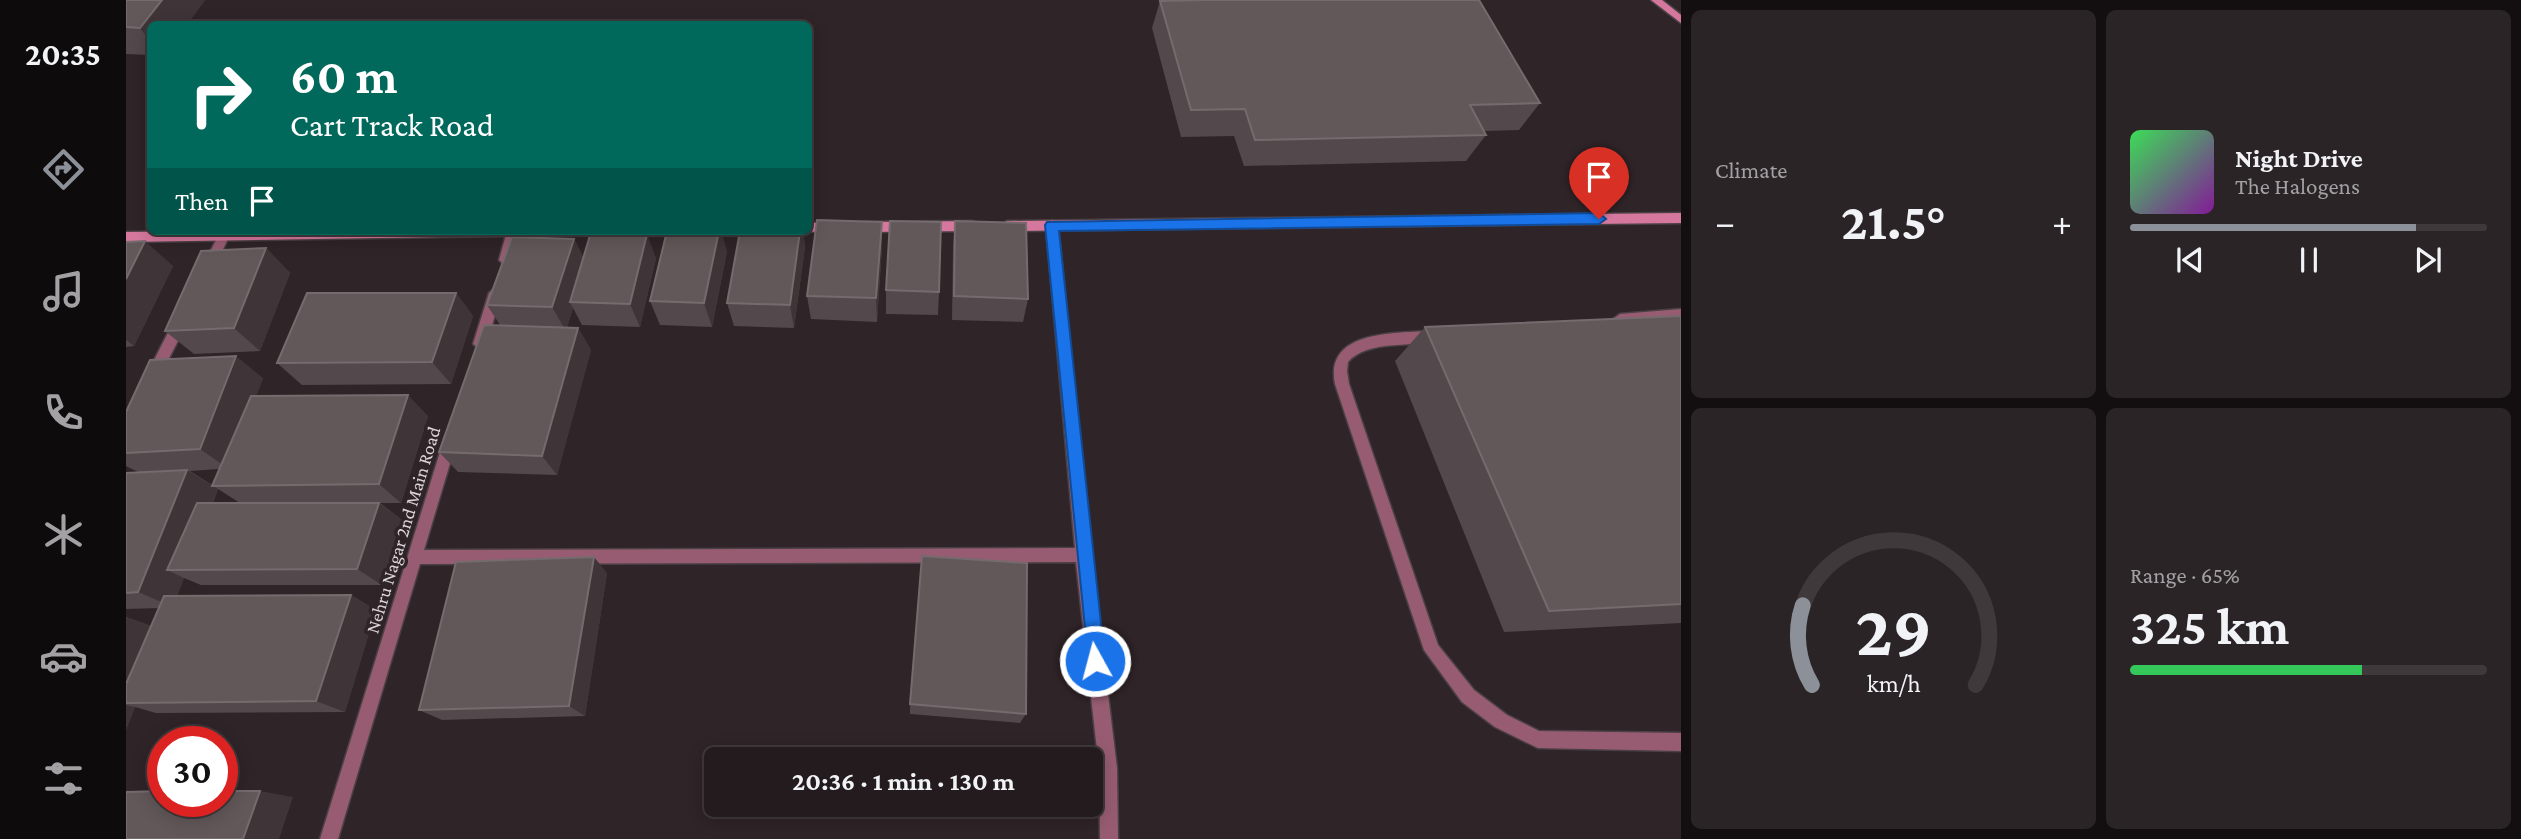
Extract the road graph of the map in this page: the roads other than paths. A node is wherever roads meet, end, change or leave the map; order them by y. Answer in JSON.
{"nodes":[{"id":1,"x":1656,"y":0,"type":"edge"},
{"id":2,"x":1681,"y":19,"type":"edge"},
{"id":3,"x":1681,"y":218,"type":"edge"},
{"id":4,"x":1052,"y":225,"type":"junction"},
{"id":5,"x":812,"y":228,"type":"edge"},
{"id":6,"x":224,"y":235,"type":"joint"},
{"id":7,"x":512,"y":235,"type":"edge"},
{"id":8,"x":126,"y":237,"type":"edge"},
{"id":9,"x":202,"y":279,"type":"edge"},
{"id":10,"x":185,"y":314,"type":"edge"},
{"id":11,"x":1681,"y":314,"type":"edge"},
{"id":12,"x":1599,"y":321,"type":"edge"},
{"id":13,"x":1447,"y":335,"type":"edge"},
{"id":14,"x":474,"y":362,"type":"edge"},
{"id":15,"x":149,"y":384,"type":"edge"},
{"id":16,"x":454,"y":427,"type":"edge"},
{"id":17,"x":1083,"y":555,"type":"junction"},
{"id":18,"x":415,"y":557,"type":"junction"},
{"id":19,"x":1681,"y":742,"type":"edge"},
{"id":20,"x":328,"y":839,"type":"edge"},
{"id":21,"x":1109,"y":839,"type":"edge"}],
"edges":[{"from":1,"to":2,"type":"street"},
{"from":3,"to":4,"type":"street"},
{"from":4,"to":5,"type":"street"},
{"from":4,"to":17,"type":"street"},
{"from":6,"to":8,"type":"street"},
{"from":6,"to":9,"type":"street"},
{"from":7,"to":14,"type":"street"},
{"from":10,"to":15,"type":"street"},
{"from":11,"to":12,"type":"street"},
{"from":13,"to":19,"type":"street"},
{"from":16,"to":18,"type":"street","name":"Nehru Nagar 2nd Main Road"},
{"from":17,"to":18,"type":"street"},
{"from":17,"to":21,"type":"street"},
{"from":18,"to":20,"type":"street","name":"Nehru Nagar 2nd Main Road"}]}
